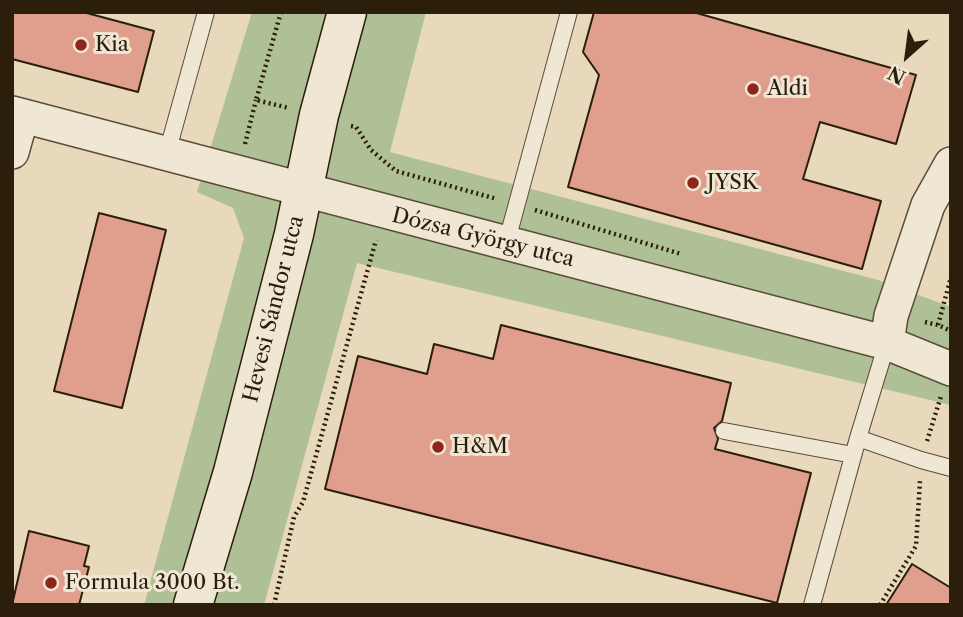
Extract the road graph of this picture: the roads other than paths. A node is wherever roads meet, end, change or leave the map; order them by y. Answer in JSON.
{"nodes":[{"id":1,"x":206,"y":12,"type":"edge"},
{"id":2,"x":347,"y":12,"type":"edge"},
{"id":3,"x":569,"y":12,"type":"edge"},
{"id":4,"x":17,"y":114,"type":"edge"},
{"id":5,"x":12,"y":152,"type":"edge"},
{"id":6,"x":167,"y":153,"type":"junction"},
{"id":7,"x":951,"y":164,"type":"edge"},
{"id":8,"x":303,"y":189,"type":"junction"},
{"id":9,"x":506,"y":244,"type":"junction"},
{"id":10,"x":889,"y":329,"type":"junction"},
{"id":11,"x":951,"y":369,"type":"edge"},
{"id":12,"x":724,"y":431,"type":"dead end"},
{"id":13,"x":858,"y":438,"type":"junction"},
{"id":14,"x":853,"y":455,"type":"junction"},
{"id":15,"x":951,"y":468,"type":"edge"},
{"id":16,"x":193,"y":605,"type":"edge"},
{"id":17,"x":811,"y":605,"type":"edge"}],
"edges":[{"from":1,"to":6,"type":"lane"},
{"from":2,"to":8,"type":"main road","name":"Hevesi Sándor utca"},
{"from":3,"to":9,"type":"lane"},
{"from":4,"to":5,"type":"street"},
{"from":4,"to":6,"type":"street","name":"Dózsa György utca"},
{"from":6,"to":8,"type":"street","name":"Dózsa György utca"},
{"from":7,"to":10,"type":"street"},
{"from":8,"to":9,"type":"street","name":"Dózsa György utca"},
{"from":8,"to":16,"type":"main road","name":"Hevesi Sándor utca"},
{"from":9,"to":10,"type":"street","name":"Dózsa György utca"},
{"from":10,"to":11,"type":"street","name":"Dózsa György utca"},
{"from":10,"to":13,"type":"lane"},
{"from":12,"to":14,"type":"lane"},
{"from":13,"to":14,"type":"lane"},
{"from":13,"to":15,"type":"lane"},
{"from":14,"to":17,"type":"lane"}]}
